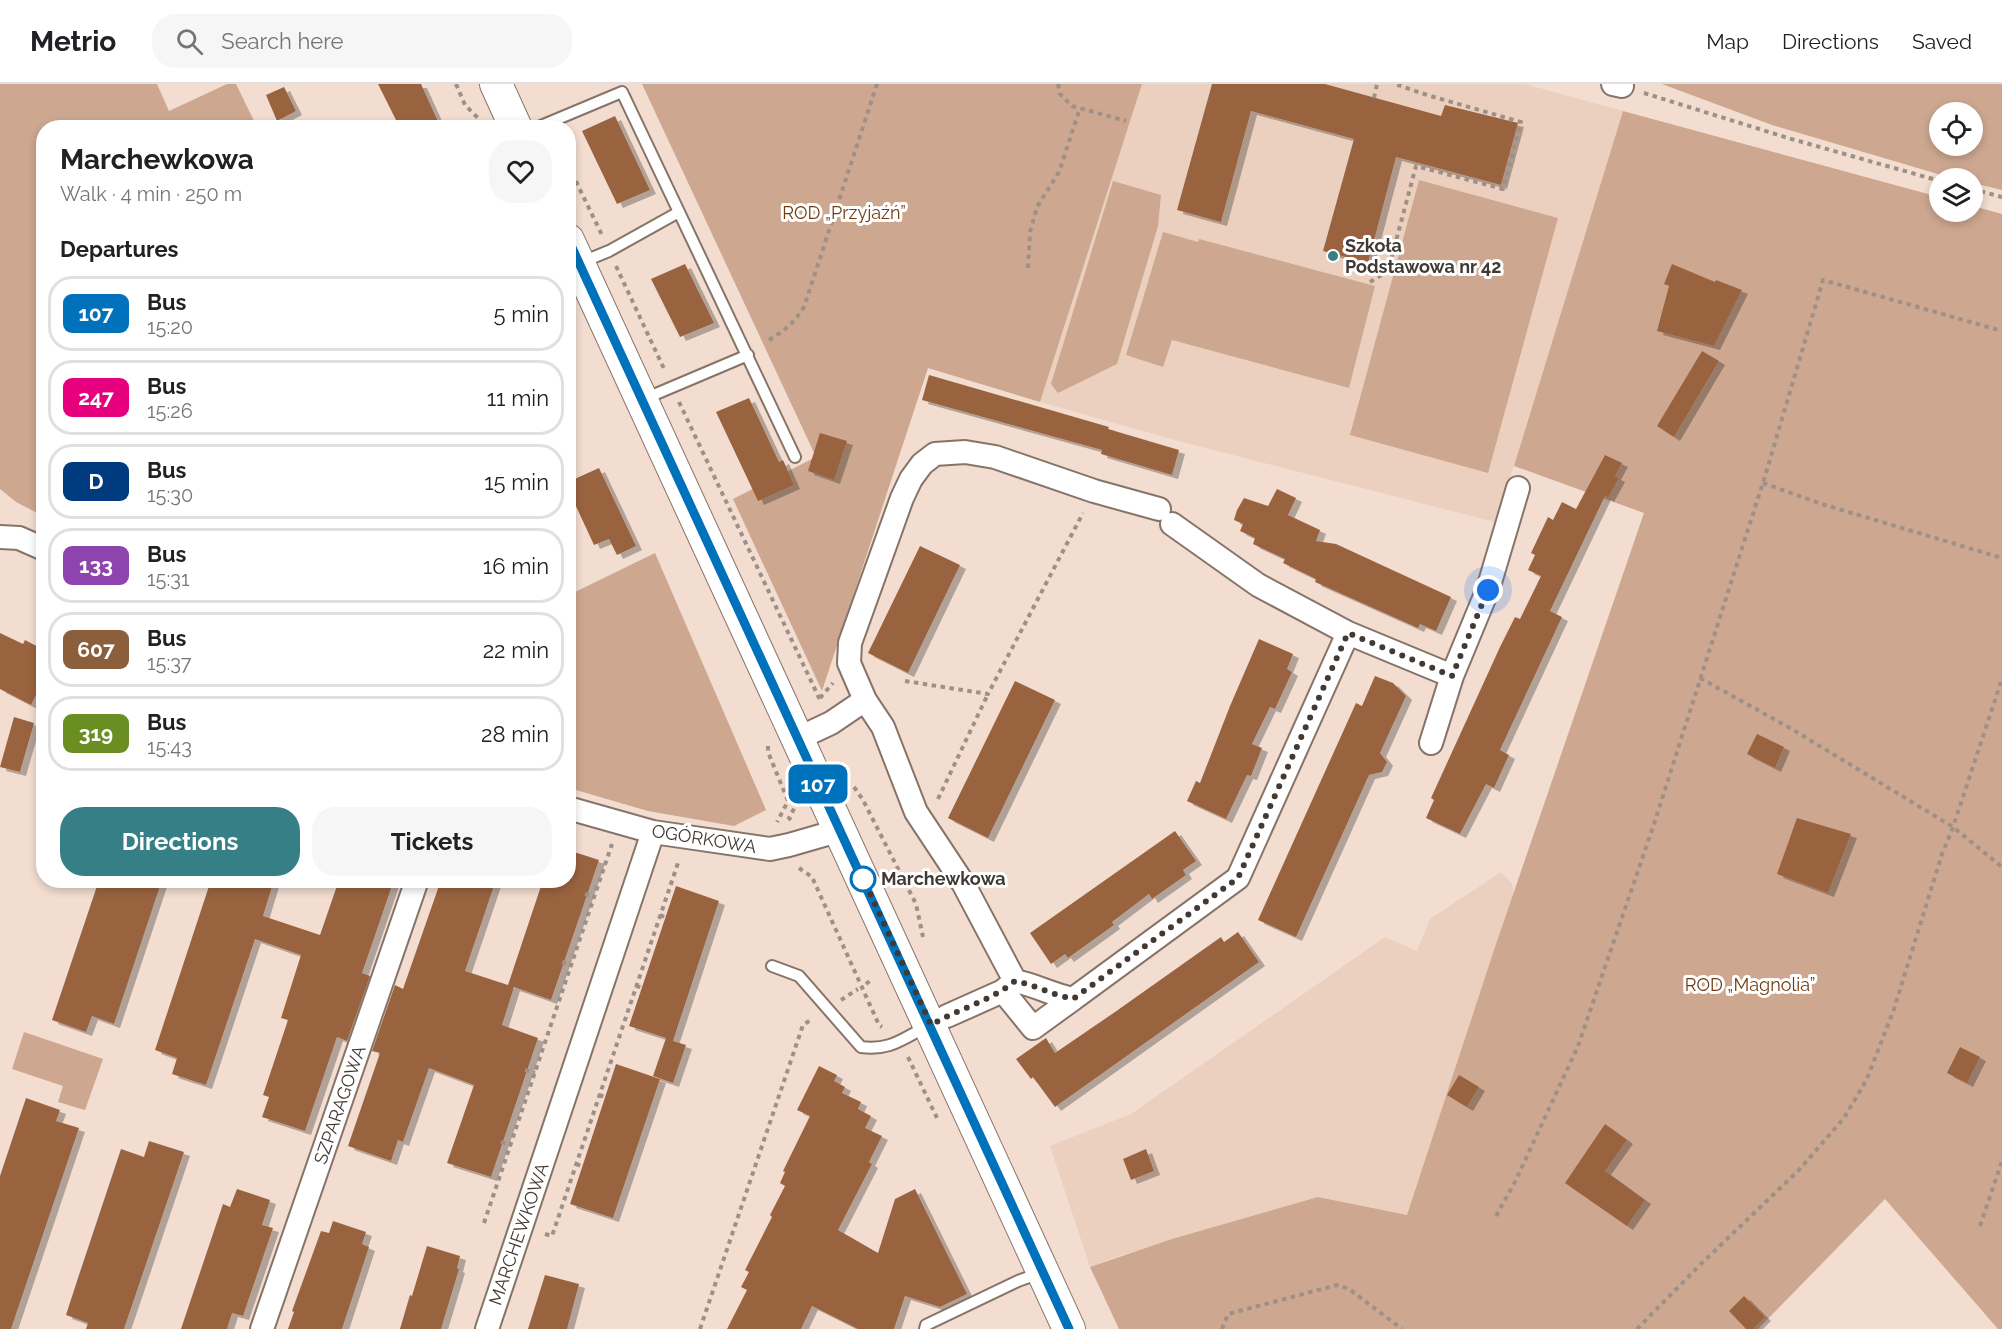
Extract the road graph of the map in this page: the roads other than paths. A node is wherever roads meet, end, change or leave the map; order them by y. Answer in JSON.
{"nodes":[{"id":1,"x":496,"y":84,"type":"edge"},
{"id":2,"x":620,"y":88,"type":"edge"},
{"id":3,"x":512,"y":120,"type":"edge"},
{"id":4,"x":553,"y":120,"type":"edge"},
{"id":5,"x":679,"y":212,"type":"junction"},
{"id":6,"x":576,"y":251,"type":"edge"},
{"id":7,"x":576,"y":255,"type":"edge"},
{"id":8,"x":748,"y":355,"type":"junction"},
{"id":9,"x":643,"y":399,"type":"junction"},
{"id":10,"x":795,"y":457,"type":"dead end"},
{"id":11,"x":1518,"y":488,"type":"dead end"},
{"id":12,"x":0,"y":537,"type":"edge"},
{"id":13,"x":36,"y":545,"type":"edge"},
{"id":14,"x":1348,"y":633,"type":"junction"},
{"id":15,"x":1452,"y":676,"type":"junction"},
{"id":16,"x":865,"y":700,"type":"junction"},
{"id":17,"x":799,"y":738,"type":"junction"},
{"id":18,"x":1431,"y":742,"type":"dead end"},
{"id":19,"x":576,"y":810,"type":"edge"},
{"id":20,"x":841,"y":830,"type":"junction"},
{"id":21,"x":653,"y":832,"type":"junction"},
{"id":22,"x":414,"y":888,"type":"edge"},
{"id":23,"x":772,"y":966,"type":"dead end"},
{"id":24,"x":1009,"y":986,"type":"junction"},
{"id":25,"x":1073,"y":999,"type":"junction"},
{"id":26,"x":939,"y":1021,"type":"junction"},
{"id":27,"x":1043,"y":1272,"type":"junction"},
{"id":28,"x":262,"y":1329,"type":"edge"},
{"id":29,"x":487,"y":1329,"type":"edge"},
{"id":30,"x":925,"y":1329,"type":"edge"},
{"id":31,"x":1069,"y":1329,"type":"edge"}],
"edges":[{"from":1,"to":3,"type":"street"},
{"from":2,"to":4,"type":"lane"},
{"from":2,"to":5,"type":"lane"},
{"from":5,"to":6,"type":"lane"},
{"from":5,"to":8,"type":"lane"},
{"from":7,"to":9,"type":"street"},
{"from":8,"to":9,"type":"lane"},
{"from":8,"to":10,"type":"lane"},
{"from":9,"to":17,"type":"street"},
{"from":11,"to":15,"type":"street"},
{"from":12,"to":13,"type":"street"},
{"from":14,"to":15,"type":"street"},
{"from":14,"to":16,"type":"street"},
{"from":14,"to":25,"type":"street"},
{"from":15,"to":18,"type":"street"},
{"from":16,"to":17,"type":"street"},
{"from":16,"to":24,"type":"street"},
{"from":17,"to":20,"type":"street"},
{"from":19,"to":21,"type":"street","name":"OGÓRKOWA"},
{"from":20,"to":21,"type":"street","name":"OGÓRKOWA"},
{"from":20,"to":26,"type":"street"},
{"from":21,"to":29,"type":"street","name":"MARCHEWKOWA"},
{"from":22,"to":28,"type":"street","name":"SZPARAGOWA"},
{"from":23,"to":26,"type":"lane"},
{"from":24,"to":25,"type":"street"},
{"from":24,"to":25,"type":"street"},
{"from":24,"to":26,"type":"street"},
{"from":26,"to":27,"type":"street"},
{"from":27,"to":30,"type":"lane"},
{"from":27,"to":31,"type":"street"}]}
